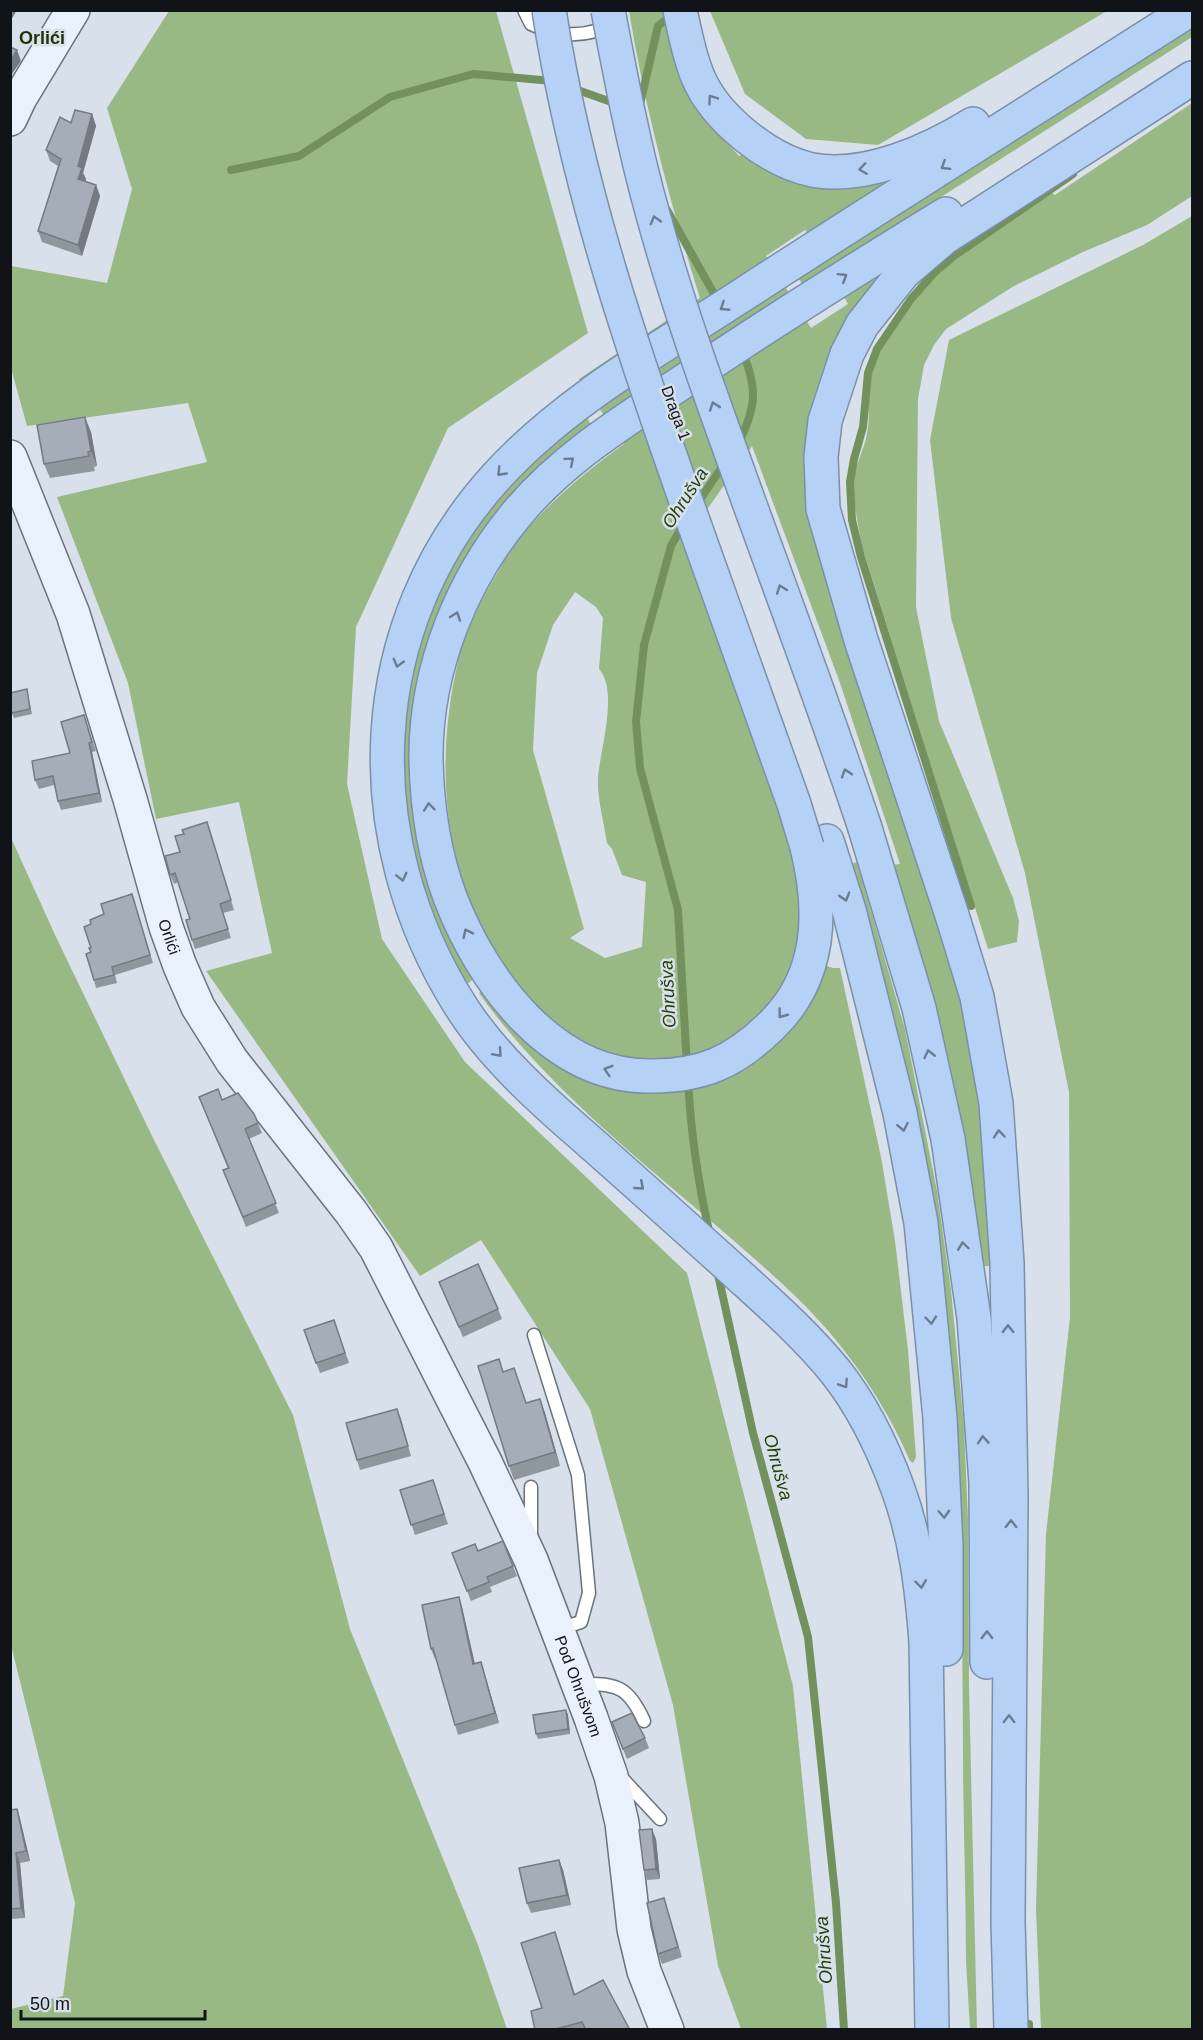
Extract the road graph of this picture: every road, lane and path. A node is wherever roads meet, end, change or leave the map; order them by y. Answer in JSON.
{"nodes":[{"id":1,"x":73,"y":10,"type":"edge"},
{"id":2,"x":524,"y":10,"type":"edge"},
{"id":3,"x":549,"y":10,"type":"edge"},
{"id":4,"x":568,"y":10,"type":"edge"},
{"id":5,"x":680,"y":10,"type":"edge"},
{"id":6,"x":1152,"y":10,"type":"edge"},
{"id":7,"x":1190,"y":10,"type":"edge"},
{"id":8,"x":615,"y":13,"type":"edge"},
{"id":9,"x":1192,"y":62,"type":"edge"},
{"id":10,"x":1192,"y":78,"type":"edge"},
{"id":11,"x":10,"y":119,"type":"edge"},
{"id":12,"x":10,"y":457,"type":"edge"},
{"id":13,"x":817,"y":844,"type":"junction"},
{"id":14,"x":534,"y":1335,"type":"dead end"},
{"id":15,"x":434,"y":1362,"type":"joint"},
{"id":16,"x":531,"y":1487,"type":"dead end"},
{"id":17,"x":531,"y":1560,"type":"junction"},
{"id":18,"x":558,"y":1630,"type":"junction"},
{"id":19,"x":578,"y":1684,"type":"junction"},
{"id":20,"x":644,"y":1721,"type":"dead end"},
{"id":21,"x":605,"y":1759,"type":"junction"},
{"id":22,"x":660,"y":1819,"type":"dead end"},
{"id":23,"x":667,"y":2030,"type":"edge"},
{"id":24,"x":932,"y":2030,"type":"edge"},
{"id":25,"x":951,"y":2030,"type":"edge"},
{"id":26,"x":993,"y":2030,"type":"edge"},
{"id":27,"x":1011,"y":2030,"type":"edge"}],
"edges":[{"from":1,"to":11,"type":"street"},
{"from":2,"to":8,"type":"lane"},
{"from":3,"to":13,"type":"highway","bridge":true},
{"from":4,"to":13,"type":"highway","name":"Draga 1"},
{"from":6,"to":5,"type":"highway","one_way":true},
{"from":7,"to":24,"type":"highway","one_way":true,"bridge":true},
{"from":26,"to":8,"type":"highway","one_way":true,"bridge":true},
{"from":13,"to":9,"type":"highway","one_way":true,"bridge":true},
{"from":27,"to":10,"type":"highway","one_way":true},
{"from":12,"to":15,"type":"street","name":"Orlići"},
{"from":13,"to":25,"type":"highway","one_way":true},
{"from":14,"to":18,"type":"lane"},
{"from":15,"to":17,"type":"street","name":"Pod Ohrušvom"},
{"from":16,"to":17,"type":"lane"},
{"from":17,"to":18,"type":"street","name":"Pod Ohrušvom"},
{"from":18,"to":19,"type":"street","name":"Pod Ohrušvom"},
{"from":19,"to":20,"type":"lane"},
{"from":19,"to":21,"type":"street","name":"Pod Ohrušvom"},
{"from":21,"to":22,"type":"lane"},
{"from":21,"to":23,"type":"street","name":"Pod Ohrušvom"}]}
